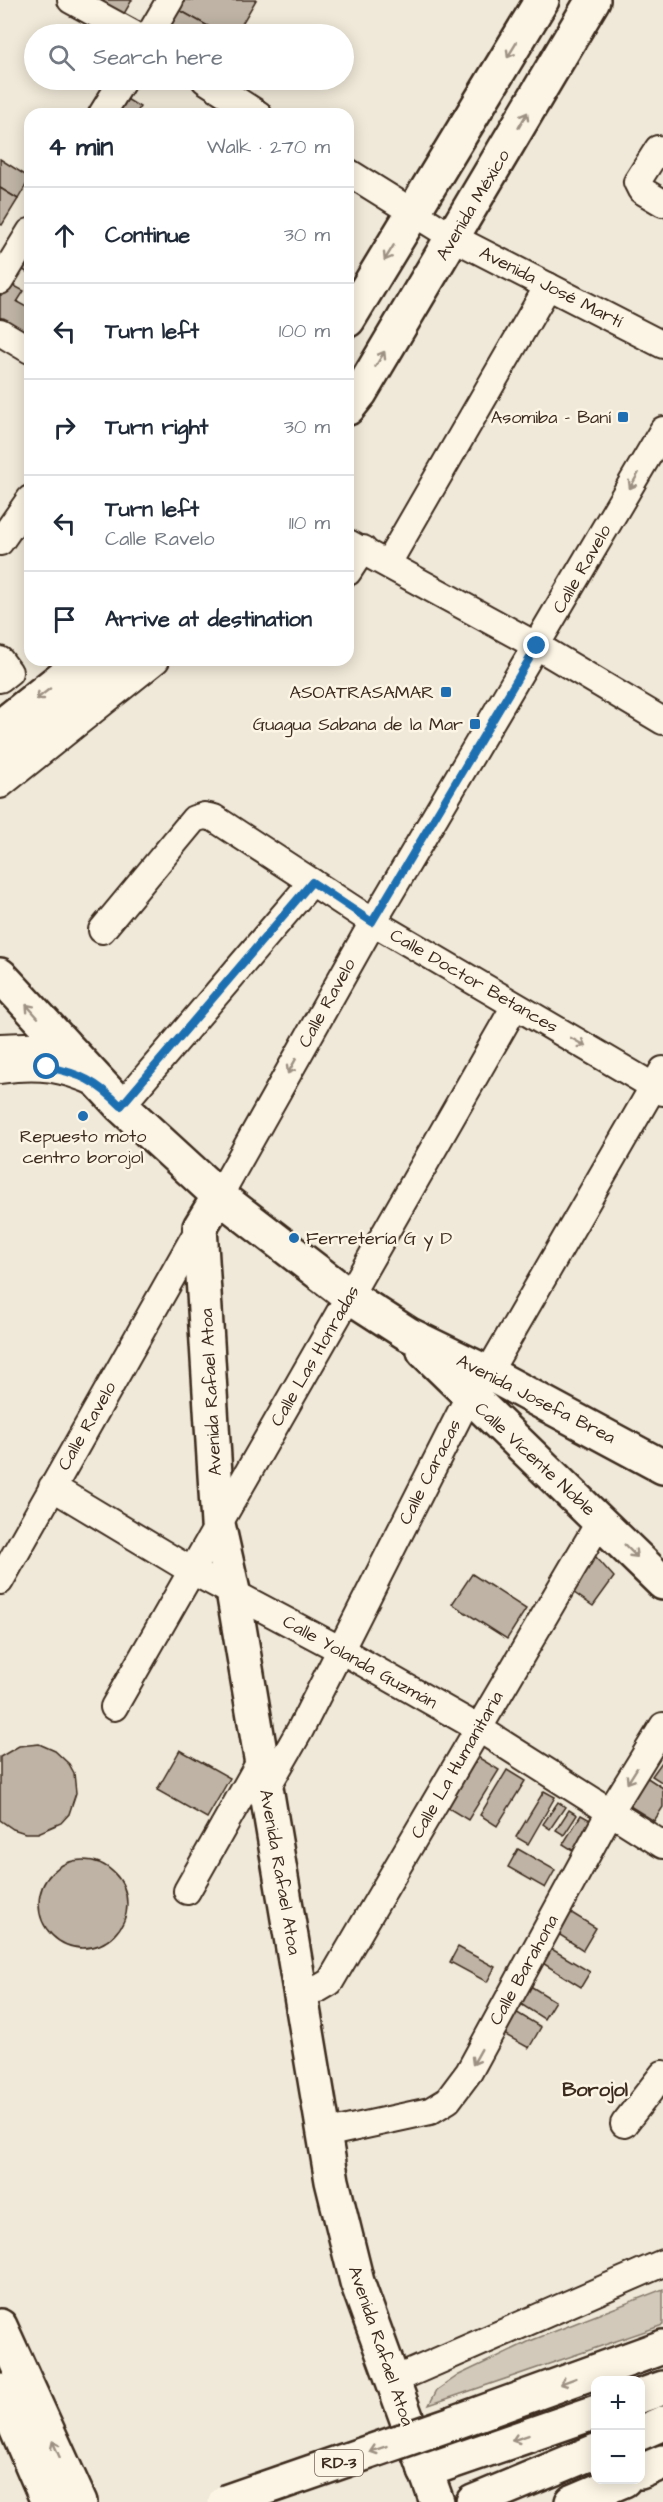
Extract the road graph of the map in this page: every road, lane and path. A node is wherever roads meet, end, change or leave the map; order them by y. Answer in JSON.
{"nodes":[{"id":1,"x":71,"y":0,"type":"edge"},
{"id":2,"x":170,"y":0,"type":"edge"},
{"id":3,"x":542,"y":0,"type":"edge"},
{"id":4,"x":593,"y":0,"type":"edge"},
{"id":5,"x":115,"y":24,"type":"edge"},
{"id":6,"x":156,"y":24,"type":"edge"},
{"id":7,"x":117,"y":90,"type":"edge"},
{"id":8,"x":221,"y":90,"type":"edge"},
{"id":9,"x":106,"y":108,"type":"edge"},
{"id":10,"x":249,"y":108,"type":"edge"},
{"id":11,"x":658,"y":149,"type":"dead end"},
{"id":12,"x":354,"y":176,"type":"edge"},
{"id":13,"x":663,"y":203,"type":"edge"},
{"id":14,"x":413,"y":213,"type":"junction"},
{"id":15,"x":454,"y":238,"type":"junction"},
{"id":16,"x":24,"y":242,"type":"edge"},
{"id":17,"x":0,"y":281,"type":"edge"},
{"id":18,"x":548,"y":286,"type":"junction"},
{"id":19,"x":354,"y":310,"type":"edge"},
{"id":20,"x":0,"y":332,"type":"edge"},
{"id":21,"x":663,"y":345,"type":"edge"},
{"id":22,"x":24,"y":346,"type":"edge"},
{"id":23,"x":354,"y":401,"type":"edge"},
{"id":24,"x":663,"y":430,"type":"edge"},
{"id":25,"x":24,"y":508,"type":"edge"},
{"id":26,"x":0,"y":542,"type":"edge"},
{"id":27,"x":354,"y":543,"type":"edge"},
{"id":28,"x":388,"y":563,"type":"junction"},
{"id":29,"x":537,"y":646,"type":"junction"},
{"id":30,"x":0,"y":660,"type":"edge"},
{"id":31,"x":76,"y":666,"type":"edge"},
{"id":32,"x":116,"y":666,"type":"edge"},
{"id":33,"x":149,"y":666,"type":"edge"},
{"id":34,"x":0,"y":679,"type":"edge"},
{"id":35,"x":663,"y":721,"type":"edge"},
{"id":36,"x":0,"y":727,"type":"edge"},
{"id":37,"x":0,"y":760,"type":"edge"},
{"id":38,"x":0,"y":785,"type":"edge"},
{"id":39,"x":312,"y":882,"type":"junction"},
{"id":40,"x":372,"y":922,"type":"junction"},
{"id":41,"x":102,"y":930,"type":"dead end"},
{"id":42,"x":0,"y":975,"type":"edge"},
{"id":43,"x":515,"y":1006,"type":"junction"},
{"id":44,"x":0,"y":1047,"type":"edge"},
{"id":45,"x":68,"y":1050,"type":"junction"},
{"id":46,"x":0,"y":1070,"type":"edge"},
{"id":47,"x":660,"y":1083,"type":"edge"},
{"id":48,"x":110,"y":1095,"type":"junction"},
{"id":49,"x":219,"y":1196,"type":"junction"},
{"id":50,"x":200,"y":1227,"type":"junction"},
{"id":51,"x":349,"y":1296,"type":"junction"},
{"id":52,"x":478,"y":1385,"type":"junction"},
{"id":53,"x":663,"y":1467,"type":"edge"},
{"id":54,"x":52,"y":1486,"type":"junction"},
{"id":55,"x":600,"y":1521,"type":"junction"},
{"id":56,"x":218,"y":1524,"type":"junction"},
{"id":57,"x":192,"y":1571,"type":"junction"},
{"id":58,"x":0,"y":1581,"type":"edge"},
{"id":59,"x":663,"y":1583,"type":"edge"},
{"id":60,"x":233,"y":1592,"type":"junction"},
{"id":61,"x":339,"y":1649,"type":"junction"},
{"id":62,"x":114,"y":1707,"type":"dead end"},
{"id":63,"x":663,"y":1726,"type":"edge"},
{"id":64,"x":478,"y":1728,"type":"junction"},
{"id":65,"x":264,"y":1774,"type":"junction"},
{"id":66,"x":610,"y":1812,"type":"junction"},
{"id":67,"x":663,"y":1845,"type":"edge"},
{"id":68,"x":186,"y":1891,"type":"dead end"},
{"id":69,"x":300,"y":1992,"type":"junction"},
{"id":70,"x":663,"y":2074,"type":"edge"},
{"id":71,"x":624,"y":2124,"type":"dead end"},
{"id":72,"x":324,"y":2133,"type":"junction"},
{"id":73,"x":663,"y":2263,"type":"edge"},
{"id":74,"x":0,"y":2326,"type":"edge"},
{"id":75,"x":663,"y":2347,"type":"edge"},
{"id":76,"x":392,"y":2381,"type":"junction"},
{"id":77,"x":663,"y":2388,"type":"edge"},
{"id":78,"x":0,"y":2391,"type":"edge"},
{"id":79,"x":645,"y":2394,"type":"edge"},
{"id":80,"x":591,"y":2414,"type":"edge"},
{"id":81,"x":663,"y":2423,"type":"edge"},
{"id":82,"x":645,"y":2431,"type":"edge"},
{"id":83,"x":591,"y":2453,"type":"edge"},
{"id":84,"x":663,"y":2462,"type":"edge"},
{"id":85,"x":645,"y":2470,"type":"edge"},
{"id":86,"x":425,"y":2471,"type":"junction"},
{"id":87,"x":615,"y":2484,"type":"edge"},
{"id":88,"x":48,"y":2502,"type":"edge"},
{"id":89,"x":80,"y":2502,"type":"edge"},
{"id":90,"x":225,"y":2502,"type":"edge"},
{"id":91,"x":437,"y":2502,"type":"edge"},
{"id":92,"x":473,"y":2502,"type":"edge"},
{"id":93,"x":572,"y":2502,"type":"edge"}],
"edges":[{"from":1,"to":5,"type":"street"},
{"from":2,"to":6,"type":"street"},
{"from":3,"to":14,"type":"main road","one_way":true},
{"from":15,"to":4,"type":"main road","name":"Avenida México","one_way":true},
{"from":7,"to":9,"type":"street"},
{"from":8,"to":10,"type":"street"},
{"from":11,"to":13,"type":"street"},
{"from":12,"to":14,"type":"street","name":"Avenida José Martí"},
{"from":14,"to":15,"type":"street","name":"Avenida José Martí"},
{"from":14,"to":19,"type":"main road","one_way":true},
{"from":15,"to":18,"type":"street","name":"Avenida José Martí"},
{"from":23,"to":15,"type":"main road","name":"Avenida México","one_way":true},
{"from":16,"to":17,"type":"street"},
{"from":18,"to":21,"type":"street","name":"Avenida José Martí"},
{"from":18,"to":28,"type":"street"},
{"from":20,"to":22,"type":"street"},
{"from":24,"to":29,"type":"street","name":"Calle Ravelo","one_way":true},
{"from":25,"to":26,"type":"street"},
{"from":27,"to":28,"type":"street"},
{"from":28,"to":29,"type":"street"},
{"from":29,"to":35,"type":"street"},
{"from":29,"to":40,"type":"street","name":"Calle Ravelo"},
{"from":30,"to":34,"type":"street"},
{"from":31,"to":36,"type":"main road","one_way":true},
{"from":32,"to":37,"type":"main road"},
{"from":33,"to":38,"type":"street"},
{"from":39,"to":40,"type":"street","name":"Calle Doctor Betances"},
{"from":39,"to":41,"type":"street","name":"Calle Doctor Betances"},
{"from":39,"to":48,"type":"street"},
{"from":40,"to":43,"type":"street","name":"Calle Doctor Betances"},
{"from":40,"to":49,"type":"street","name":"Calle Ravelo","one_way":true},
{"from":45,"to":42,"type":"main road","one_way":true},
{"from":43,"to":47,"type":"street","name":"Calle Doctor Betances","one_way":true},
{"from":43,"to":51,"type":"street","name":"Calle Las Honradas"},
{"from":44,"to":45,"type":"street"},
{"from":45,"to":48,"type":"main road"},
{"from":46,"to":48,"type":"street"},
{"from":47,"to":52,"type":"street","name":"Calle Caracas"},
{"from":48,"to":49,"type":"main road","name":"Avenida Josefa Brea"},
{"from":49,"to":50,"type":"main road","name":"Calle Ravelo"},
{"from":49,"to":51,"type":"main road","name":"Avenida Josefa Brea"},
{"from":50,"to":54,"type":"street","name":"Calle Ravelo"},
{"from":50,"to":56,"type":"main road","name":"Avenida Rafael Atoa"},
{"from":51,"to":52,"type":"main road","name":"Avenida Josefa Brea"},
{"from":51,"to":56,"type":"street","name":"Calle Las Honradas"},
{"from":52,"to":53,"type":"main road","name":"Avenida Josefa Brea"},
{"from":52,"to":55,"type":"main road","name":"Calle Vicente Noble"},
{"from":52,"to":61,"type":"street","name":"Calle Caracas"},
{"from":54,"to":57,"type":"street","name":"Calle Yolanda Guzmán"},
{"from":54,"to":58,"type":"street","name":"Calle Ravelo"},
{"from":55,"to":59,"type":"main road","name":"Calle Vicente Noble","one_way":true},
{"from":55,"to":64,"type":"street","name":"Calle La Humanitaria"},
{"from":56,"to":57,"type":"street","name":"Calle Las Honradas"},
{"from":56,"to":60,"type":"main road","name":"Avenida Rafael Atoa"},
{"from":57,"to":60,"type":"street","name":"Calle Yolanda Guzmán"},
{"from":57,"to":62,"type":"street","name":"Calle Las Honradas"},
{"from":60,"to":61,"type":"street","name":"Calle Yolanda Guzmán"},
{"from":60,"to":65,"type":"main road","name":"Avenida Rafael Atoa"},
{"from":61,"to":64,"type":"street","name":"Calle Yolanda Guzmán"},
{"from":61,"to":65,"type":"street","name":"Calle Caracas"},
{"from":63,"to":66,"type":"street","name":"Calle Barahona","one_way":true},
{"from":64,"to":66,"type":"street","name":"Calle Yolanda Guzmán"},
{"from":64,"to":69,"type":"street","name":"Calle La Humanitaria"},
{"from":65,"to":68,"type":"street","name":"Calle Caracas"},
{"from":65,"to":69,"type":"main road","name":"Avenida Rafael Atoa"},
{"from":66,"to":67,"type":"street","name":"Calle Yolanda Guzmán"},
{"from":66,"to":72,"type":"street","name":"Calle Barahona","one_way":true},
{"from":69,"to":72,"type":"main road","name":"Avenida Rafael Atoa"},
{"from":70,"to":71,"type":"street"},
{"from":72,"to":76,"type":"main road","name":"Avenida Rafael Atoa"},
{"from":73,"to":76,"type":"street"},
{"from":89,"to":74,"type":"main road","one_way":true},
{"from":75,"to":90,"type":"main road","number":"RD-3","one_way":true,"bridge":true},
{"from":76,"to":86,"type":"main road","name":"Avenida Rafael Atoa"},
{"from":77,"to":79,"type":"main road"},
{"from":78,"to":88,"type":"main road"},
{"from":80,"to":86,"type":"main road","one_way":true},
{"from":81,"to":82,"type":"main road"},
{"from":83,"to":92,"type":"main road"},
{"from":84,"to":85,"type":"main road"},
{"from":86,"to":91,"type":"main road","name":"Avenida Rafael Atoa"},
{"from":87,"to":93,"type":"main road"}]}
